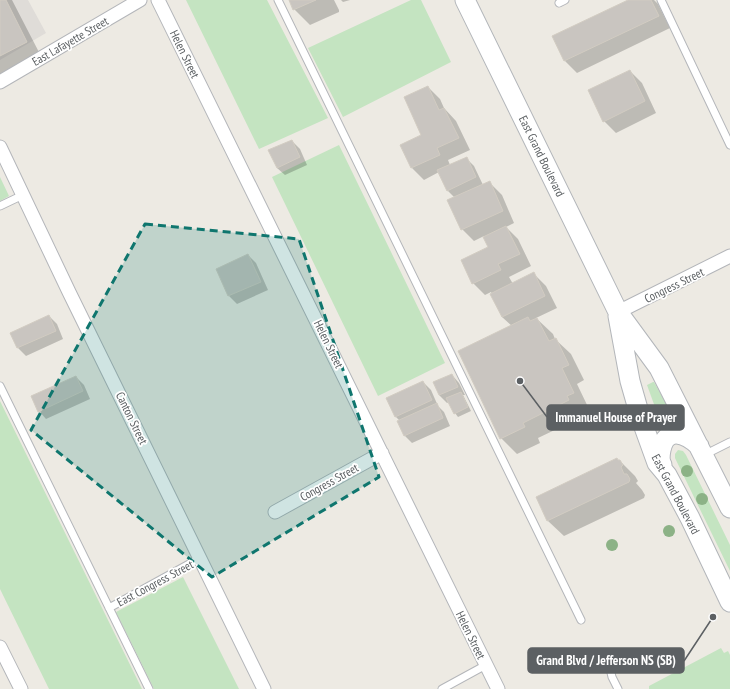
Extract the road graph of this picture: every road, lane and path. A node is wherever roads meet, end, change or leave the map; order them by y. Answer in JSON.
{"nodes":[{"id":1,"x":140,"y":0,"type":"edge"},
{"id":2,"x":158,"y":0,"type":"edge"},
{"id":3,"x":278,"y":0,"type":"edge"},
{"id":4,"x":466,"y":0,"type":"edge"},
{"id":5,"x":661,"y":0,"type":"edge"},
{"id":6,"x":0,"y":82,"type":"edge"},
{"id":7,"x":730,"y":145,"type":"edge"},
{"id":8,"x":0,"y":147,"type":"edge"},
{"id":9,"x":23,"y":195,"type":"junction"},
{"id":10,"x":0,"y":206,"type":"edge"},
{"id":11,"x":730,"y":256,"type":"edge"},
{"id":12,"x":618,"y":312,"type":"junction"},
{"id":13,"x":0,"y":386,"type":"edge"},
{"id":14,"x":730,"y":442,"type":"edge"},
{"id":15,"x":701,"y":450,"type":"junction"},
{"id":16,"x":382,"y":453,"type":"junction"},
{"id":17,"x":667,"y":475,"type":"junction"},
{"id":18,"x":730,"y":508,"type":"edge"},
{"id":19,"x":275,"y":512,"type":"dead end"},
{"id":20,"x":200,"y":558,"type":"junction"},
{"id":21,"x":730,"y":602,"type":"edge"},
{"id":22,"x":109,"y":608,"type":"junction"},
{"id":23,"x":581,"y":620,"type":"dead end"},
{"id":24,"x":0,"y":647,"type":"edge"},
{"id":25,"x":608,"y":660,"type":"dead end"},
{"id":26,"x":486,"y":665,"type":"junction"},
{"id":27,"x":21,"y":689,"type":"edge"},
{"id":28,"x":148,"y":689,"type":"edge"},
{"id":29,"x":264,"y":689,"type":"edge"},
{"id":30,"x":442,"y":689,"type":"edge"},
{"id":31,"x":498,"y":689,"type":"edge"},
{"id":32,"x":618,"y":689,"type":"edge"}],
"edges":[{"from":1,"to":6,"type":"street","name":"East Lafayette Street"},
{"from":2,"to":16,"type":"street","name":"Helen Street"},
{"from":3,"to":23,"type":"lane"},
{"from":4,"to":12,"type":"main road","name":"East Grand Boulevard"},
{"from":5,"to":7,"type":"lane"},
{"from":8,"to":9,"type":"street","name":"Canton Street"},
{"from":9,"to":10,"type":"lane"},
{"from":9,"to":20,"type":"street","name":"Canton Street"},
{"from":11,"to":12,"type":"street","name":"Congress Street"},
{"from":12,"to":15,"type":"main road","name":"East Grand Boulevard"},
{"from":12,"to":17,"type":"main road","name":"East Grand Boulevard"},
{"from":13,"to":22,"type":"lane"},
{"from":14,"to":15,"type":"lane"},
{"from":15,"to":17,"type":"main road"},
{"from":15,"to":18,"type":"main road","name":"East Grand Boulevard"},
{"from":16,"to":19,"type":"street","name":"Congress Street"},
{"from":16,"to":26,"type":"street","name":"Helen Street"},
{"from":17,"to":21,"type":"main road","name":"East Grand Boulevard"},
{"from":20,"to":22,"type":"lane","name":"East Congress Street"},
{"from":20,"to":29,"type":"street","name":"Canton Street"},
{"from":22,"to":28,"type":"lane"},
{"from":24,"to":27,"type":"street"},
{"from":25,"to":32,"type":"lane"},
{"from":26,"to":30,"type":"lane"},
{"from":26,"to":31,"type":"street","name":"Helen Street"}]}
